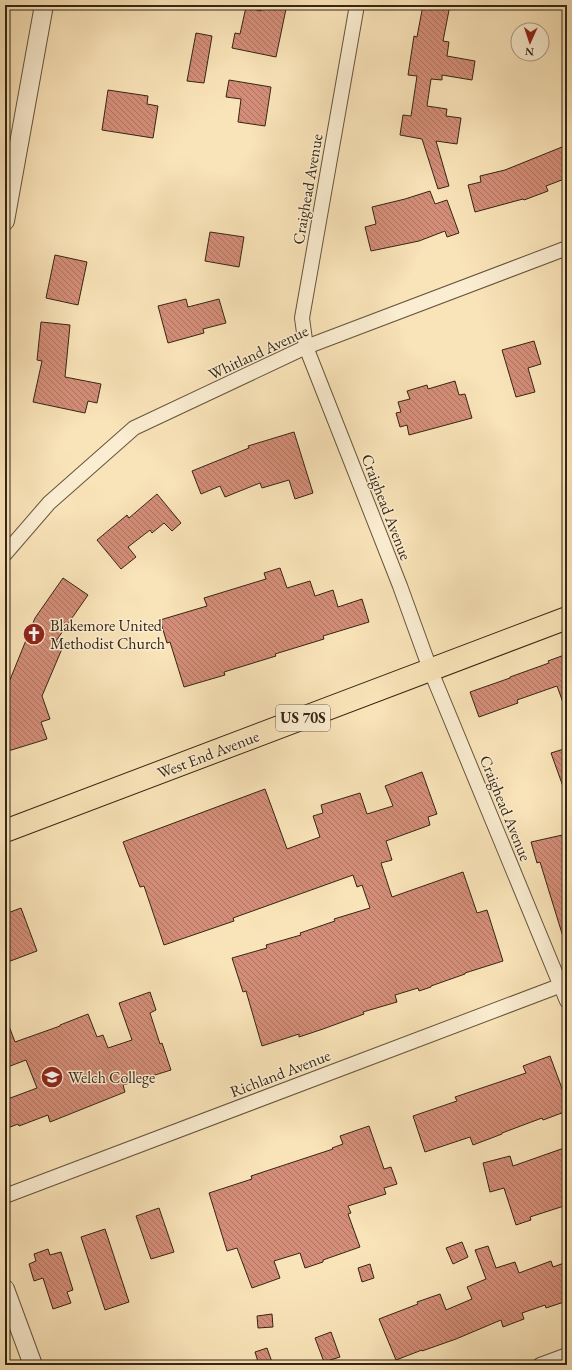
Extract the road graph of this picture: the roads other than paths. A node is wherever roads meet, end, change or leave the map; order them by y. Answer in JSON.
{"nodes":[{"id":1,"x":44,"y":5,"type":"edge"},
{"id":2,"x":357,"y":5,"type":"edge"},
{"id":3,"x":5,"y":221,"type":"edge"},
{"id":4,"x":567,"y":248,"type":"edge"},
{"id":5,"x":306,"y":347,"type":"junction"},
{"id":6,"x":5,"y":554,"type":"edge"},
{"id":7,"x":567,"y":618,"type":"edge"},
{"id":8,"x":430,"y":670,"type":"junction"},
{"id":9,"x":5,"y":831,"type":"edge"},
{"id":10,"x":564,"y":984,"type":"edge"},
{"id":11,"x":567,"y":1001,"type":"edge"},
{"id":12,"x":5,"y":1196,"type":"edge"},
{"id":13,"x":5,"y":1288,"type":"edge"},
{"id":14,"x":567,"y":1354,"type":"edge"},
{"id":15,"x":33,"y":1365,"type":"edge"},
{"id":16,"x":540,"y":1365,"type":"edge"}],
"edges":[{"from":1,"to":3,"type":"street"},
{"from":2,"to":5,"type":"street","name":"Craighead Avenue"},
{"from":4,"to":5,"type":"street","name":"Whitland Avenue"},
{"from":5,"to":6,"type":"street","name":"Whitland Avenue"},
{"from":5,"to":8,"type":"street","name":"Craighead Avenue"},
{"from":7,"to":8,"type":"main road","name":"West End Avenue","number":"US 70S"},
{"from":8,"to":9,"type":"main road","name":"West End Avenue","number":"US 70S"},
{"from":8,"to":10,"type":"street","name":"Craighead Avenue"},
{"from":10,"to":11,"type":"street","name":"Craighead Avenue"},
{"from":10,"to":12,"type":"street","name":"Richland Avenue"},
{"from":13,"to":15,"type":"street"},
{"from":14,"to":16,"type":"street"}]}
